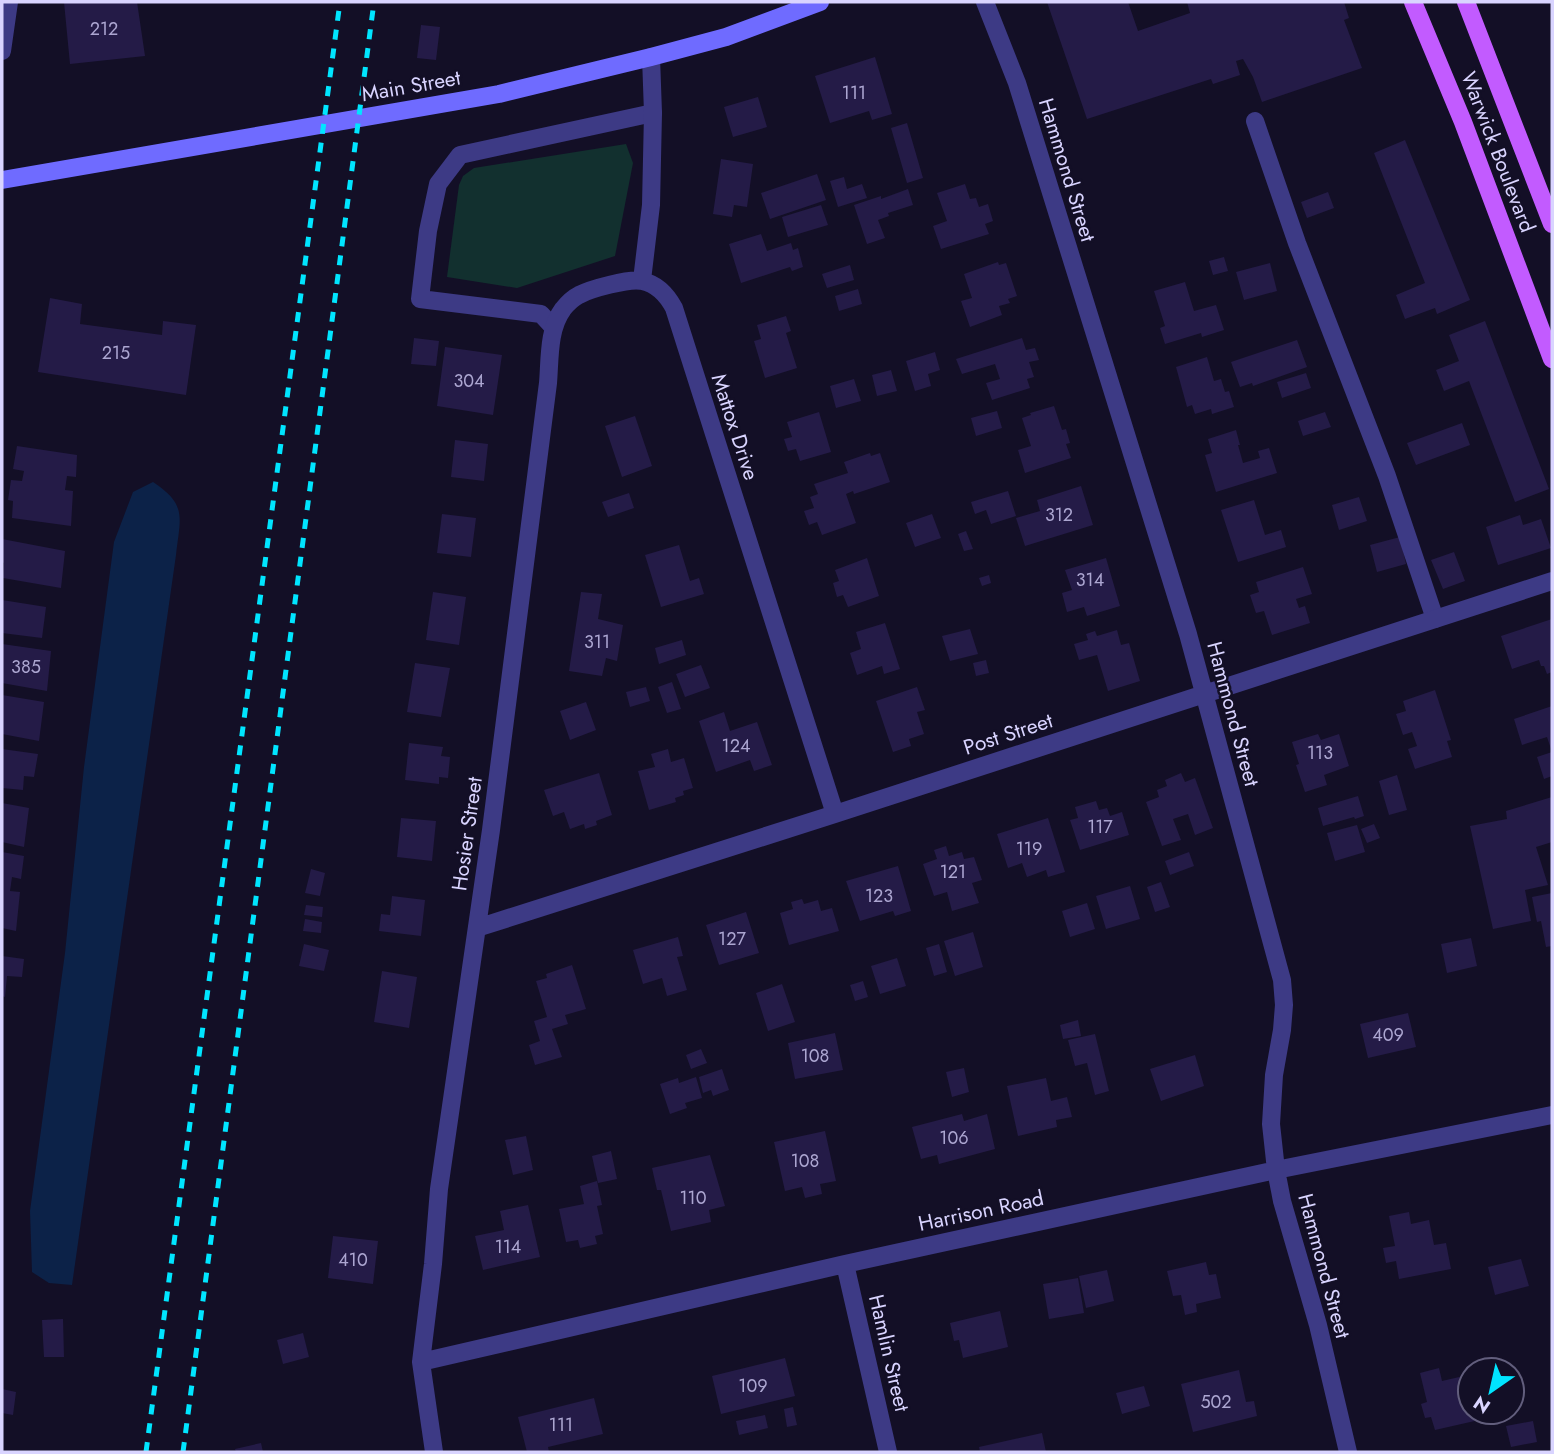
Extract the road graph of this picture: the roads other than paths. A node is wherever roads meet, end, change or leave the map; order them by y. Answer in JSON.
{"nodes":[{"id":1,"x":9,"y":2,"type":"edge"},
{"id":2,"x":820,"y":2,"type":"edge"},
{"id":3,"x":985,"y":2,"type":"edge"},
{"id":4,"x":1413,"y":2,"type":"edge"},
{"id":5,"x":1466,"y":2,"type":"edge"},
{"id":6,"x":2,"y":51,"type":"edge"},
{"id":7,"x":651,"y":57,"type":"junction"},
{"id":8,"x":653,"y":113,"type":"junction"},
{"id":9,"x":1255,"y":121,"type":"dead end"},
{"id":10,"x":2,"y":180,"type":"edge"},
{"id":11,"x":1552,"y":225,"type":"edge"},
{"id":12,"x":642,"y":281,"type":"junction"},
{"id":13,"x":553,"y":327,"type":"junction"},
{"id":14,"x":1552,"y":359,"type":"edge"},
{"id":15,"x":1552,"y":581,"type":"edge"},
{"id":16,"x":1435,"y":619,"type":"junction"},
{"id":17,"x":1205,"y":694,"type":"junction"},
{"id":18,"x":835,"y":814,"type":"junction"},
{"id":19,"x":477,"y":928,"type":"junction"},
{"id":20,"x":1552,"y":1115,"type":"edge"},
{"id":21,"x":1276,"y":1170,"type":"junction"},
{"id":22,"x":845,"y":1264,"type":"junction"},
{"id":23,"x":421,"y":1362,"type":"junction"},
{"id":24,"x":433,"y":1452,"type":"edge"},
{"id":25,"x":888,"y":1452,"type":"edge"},
{"id":26,"x":1348,"y":1452,"type":"edge"}],
"edges":[{"from":1,"to":6,"type":"street"},
{"from":2,"to":7,"type":"main road","name":"Main Street"},
{"from":3,"to":17,"type":"street","name":"Hammond Street"},
{"from":4,"to":14,"type":"main road","name":"Warwick Boulevard"},
{"from":5,"to":11,"type":"main road","name":"Warwick Boulevard"},
{"from":7,"to":8,"type":"street"},
{"from":7,"to":10,"type":"main road","name":"Main Street"},
{"from":8,"to":12,"type":"street"},
{"from":8,"to":13,"type":"street"},
{"from":9,"to":16,"type":"street"},
{"from":12,"to":13,"type":"street"},
{"from":12,"to":18,"type":"street","name":"Mattox Drive"},
{"from":13,"to":19,"type":"street","name":"Hosier Street"},
{"from":15,"to":16,"type":"street","name":"Post Street"},
{"from":16,"to":17,"type":"street","name":"Post Street"},
{"from":17,"to":18,"type":"street","name":"Post Street"},
{"from":17,"to":21,"type":"street","name":"Hammond Street"},
{"from":18,"to":19,"type":"street","name":"Post Street"},
{"from":19,"to":23,"type":"street","name":"Hosier Street"},
{"from":20,"to":21,"type":"street","name":"Harrison Road"},
{"from":21,"to":22,"type":"street","name":"Harrison Road"},
{"from":21,"to":26,"type":"street","name":"Hammond Street"},
{"from":22,"to":23,"type":"street","name":"Harrison Road"},
{"from":22,"to":25,"type":"street","name":"Hamlin Street"},
{"from":23,"to":24,"type":"street","name":"Hosier Street"}]}
